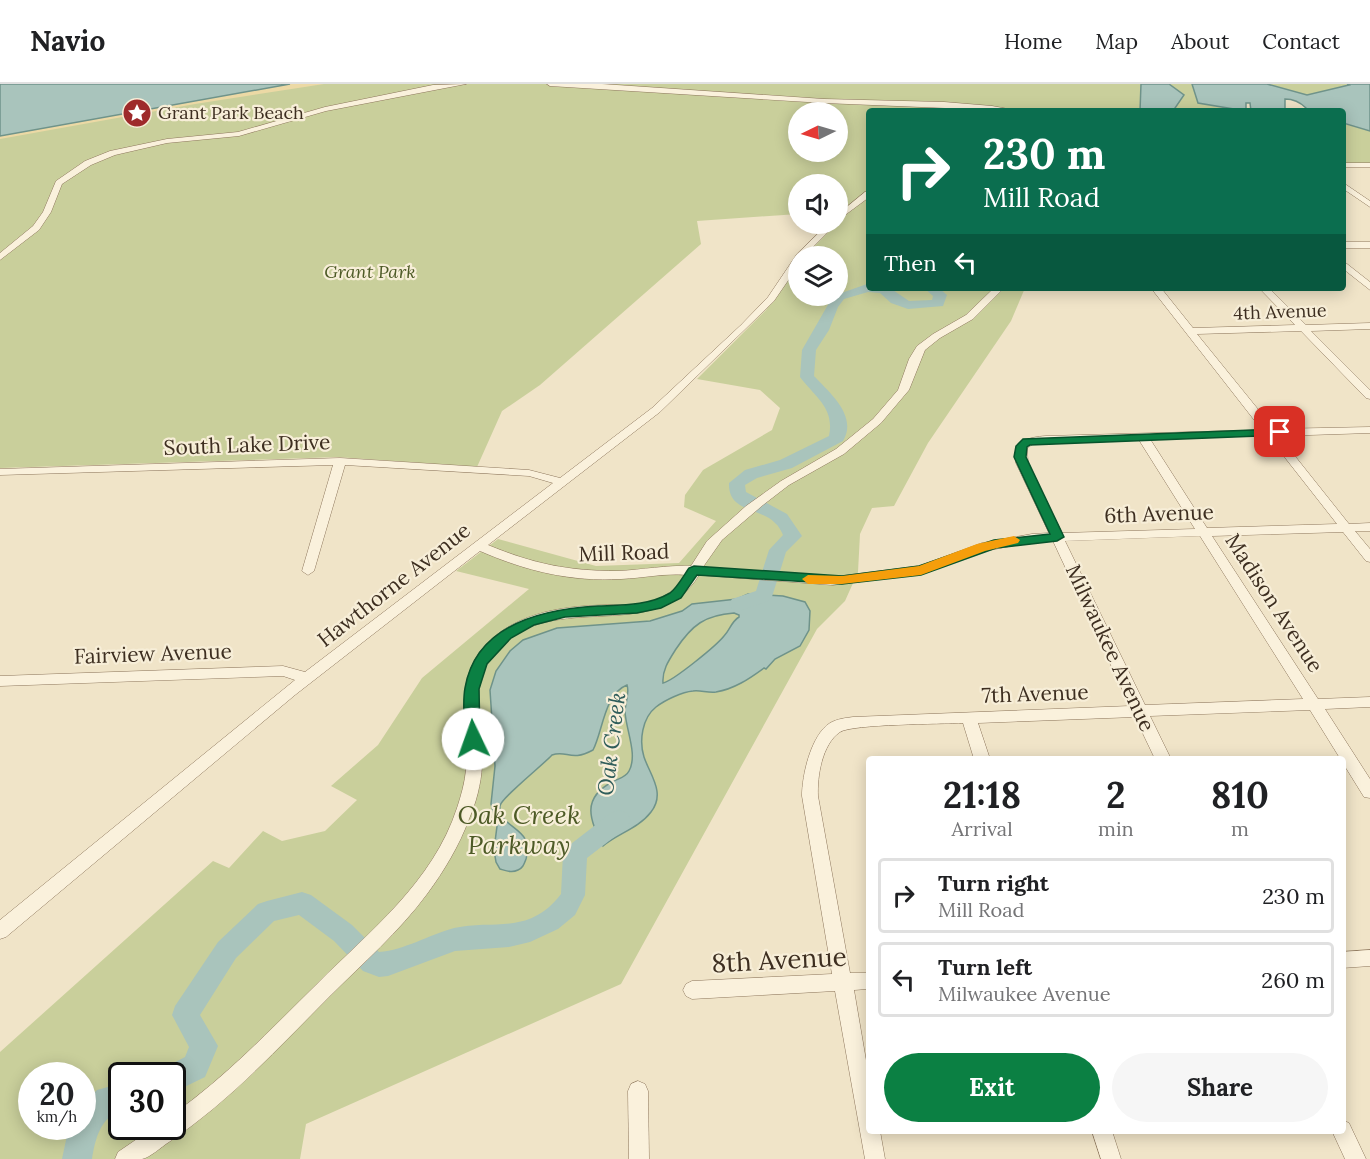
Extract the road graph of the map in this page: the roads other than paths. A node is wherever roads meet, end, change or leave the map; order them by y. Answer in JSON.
{"nodes":[{"id":1,"x":463,"y":84,"type":"edge"},
{"id":2,"x":550,"y":84,"type":"edge"},
{"id":3,"x":978,"y":108,"type":"edge"},
{"id":4,"x":1346,"y":165,"type":"edge"},
{"id":5,"x":1370,"y":165,"type":"edge"},
{"id":6,"x":1346,"y":187,"type":"edge"},
{"id":7,"x":866,"y":196,"type":"edge"},
{"id":8,"x":1370,"y":205,"type":"edge"},
{"id":9,"x":848,"y":210,"type":"edge"},
{"id":10,"x":822,"y":234,"type":"edge"},
{"id":11,"x":1346,"y":245,"type":"edge"},
{"id":12,"x":1370,"y":245,"type":"edge"},
{"id":13,"x":811,"y":246,"type":"edge"},
{"id":14,"x":0,"y":257,"type":"edge"},
{"id":15,"x":1346,"y":266,"type":"edge"},
{"id":16,"x":788,"y":274,"type":"edge"},
{"id":17,"x":1370,"y":287,"type":"edge"},
{"id":18,"x":996,"y":291,"type":"edge"},
{"id":19,"x":1158,"y":291,"type":"edge"},
{"id":20,"x":1267,"y":291,"type":"edge"},
{"id":21,"x":1370,"y":326,"type":"edge"},
{"id":22,"x":1303,"y":328,"type":"junction"},
{"id":23,"x":1191,"y":331,"type":"junction"},
{"id":24,"x":1370,"y":396,"type":"edge"},
{"id":25,"x":1370,"y":430,"type":"edge"},
{"id":26,"x":1271,"y":433,"type":"junction"},
{"id":27,"x":1142,"y":436,"type":"junction"},
{"id":28,"x":340,"y":461,"type":"junction"},
{"id":29,"x":0,"y":472,"type":"edge"},
{"id":30,"x":558,"y":486,"type":"junction"},
{"id":31,"x":1370,"y":527,"type":"edge"},
{"id":32,"x":1346,"y":528,"type":"junction"},
{"id":33,"x":1203,"y":531,"type":"junction"},
{"id":34,"x":1057,"y":537,"type":"junction"},
{"id":35,"x":480,"y":546,"type":"junction"},
{"id":36,"x":1370,"y":558,"type":"edge"},
{"id":37,"x":308,"y":571,"type":"dead end"},
{"id":38,"x":694,"y":571,"type":"junction"},
{"id":39,"x":307,"y":678,"type":"junction"},
{"id":40,"x":0,"y":681,"type":"edge"},
{"id":41,"x":1370,"y":702,"type":"edge"},
{"id":42,"x":1314,"y":704,"type":"junction"},
{"id":43,"x":1139,"y":711,"type":"junction"},
{"id":44,"x":969,"y":718,"type":"junction"},
{"id":45,"x":981,"y":756,"type":"edge"},
{"id":46,"x":1162,"y":756,"type":"edge"},
{"id":47,"x":1370,"y":792,"type":"edge"},
{"id":48,"x":0,"y":931,"type":"edge"},
{"id":49,"x":1370,"y":958,"type":"edge"},
{"id":50,"x":1346,"y":960,"type":"edge"},
{"id":51,"x":843,"y":981,"type":"junction"},
{"id":52,"x":866,"y":981,"type":"edge"},
{"id":53,"x":692,"y":990,"type":"dead end"},
{"id":54,"x":638,"y":1091,"type":"dead end"},
{"id":55,"x":866,"y":1113,"type":"edge"},
{"id":56,"x":871,"y":1134,"type":"edge"},
{"id":57,"x":1103,"y":1134,"type":"edge"},
{"id":58,"x":1344,"y":1134,"type":"edge"},
{"id":59,"x":125,"y":1159,"type":"edge"},
{"id":60,"x":639,"y":1159,"type":"edge"},
{"id":61,"x":875,"y":1159,"type":"edge"},
{"id":62,"x":1111,"y":1159,"type":"edge"},
{"id":63,"x":1356,"y":1159,"type":"edge"}],
"edges":[{"from":1,"to":14,"type":"street"},
{"from":2,"to":3,"type":"street"},
{"from":4,"to":5,"type":"street"},
{"from":6,"to":8,"type":"street"},
{"from":7,"to":9,"type":"street"},
{"from":10,"to":13,"type":"street","name":"Hawthorne Avenue"},
{"from":11,"to":12,"type":"street"},
{"from":15,"to":17,"type":"street"},
{"from":16,"to":30,"type":"street","name":"Hawthorne Avenue"},
{"from":18,"to":38,"type":"street"},
{"from":19,"to":23,"type":"street"},
{"from":20,"to":22,"type":"street"},
{"from":21,"to":22,"type":"street","name":"4th Avenue"},
{"from":22,"to":23,"type":"street","name":"4th Avenue"},
{"from":22,"to":24,"type":"street"},
{"from":23,"to":26,"type":"street"},
{"from":25,"to":26,"type":"street"},
{"from":26,"to":27,"type":"street"},
{"from":26,"to":32,"type":"street"},
{"from":27,"to":33,"type":"street","name":"Madison Avenue"},
{"from":27,"to":34,"type":"street","name":"Milwaukee Avenue"},
{"from":28,"to":29,"type":"street","name":"South Lake Drive"},
{"from":28,"to":30,"type":"street","name":"South Lake Drive"},
{"from":28,"to":37,"type":"street"},
{"from":30,"to":35,"type":"street","name":"Hawthorne Avenue"},
{"from":31,"to":32,"type":"street","name":"6th Avenue"},
{"from":32,"to":33,"type":"street","name":"6th Avenue"},
{"from":32,"to":36,"type":"street"},
{"from":33,"to":34,"type":"street","name":"6th Avenue"},
{"from":33,"to":42,"type":"street","name":"Madison Avenue"},
{"from":34,"to":38,"type":"street","name":"Mill Road"},
{"from":34,"to":43,"type":"street","name":"Milwaukee Avenue"},
{"from":35,"to":38,"type":"street","name":"Mill Road"},
{"from":35,"to":39,"type":"street","name":"Hawthorne Avenue"},
{"from":38,"to":59,"type":"street"},
{"from":39,"to":40,"type":"street","name":"Fairview Avenue"},
{"from":39,"to":48,"type":"street","name":"Hawthorne Avenue"},
{"from":41,"to":42,"type":"street","name":"7th Avenue"},
{"from":42,"to":43,"type":"street","name":"7th Avenue"},
{"from":42,"to":47,"type":"street","name":"Madison Avenue"},
{"from":43,"to":44,"type":"street","name":"7th Avenue"},
{"from":43,"to":46,"type":"street","name":"Milwaukee Avenue"},
{"from":44,"to":45,"type":"street"},
{"from":44,"to":51,"type":"street","name":"7th Avenue"},
{"from":49,"to":50,"type":"street"},
{"from":51,"to":52,"type":"street","name":"8th Avenue"},
{"from":51,"to":53,"type":"street","name":"8th Avenue"},
{"from":51,"to":55,"type":"street"},
{"from":54,"to":60,"type":"street"},
{"from":56,"to":61,"type":"street"},
{"from":57,"to":62,"type":"street"},
{"from":58,"to":63,"type":"street"}]}
